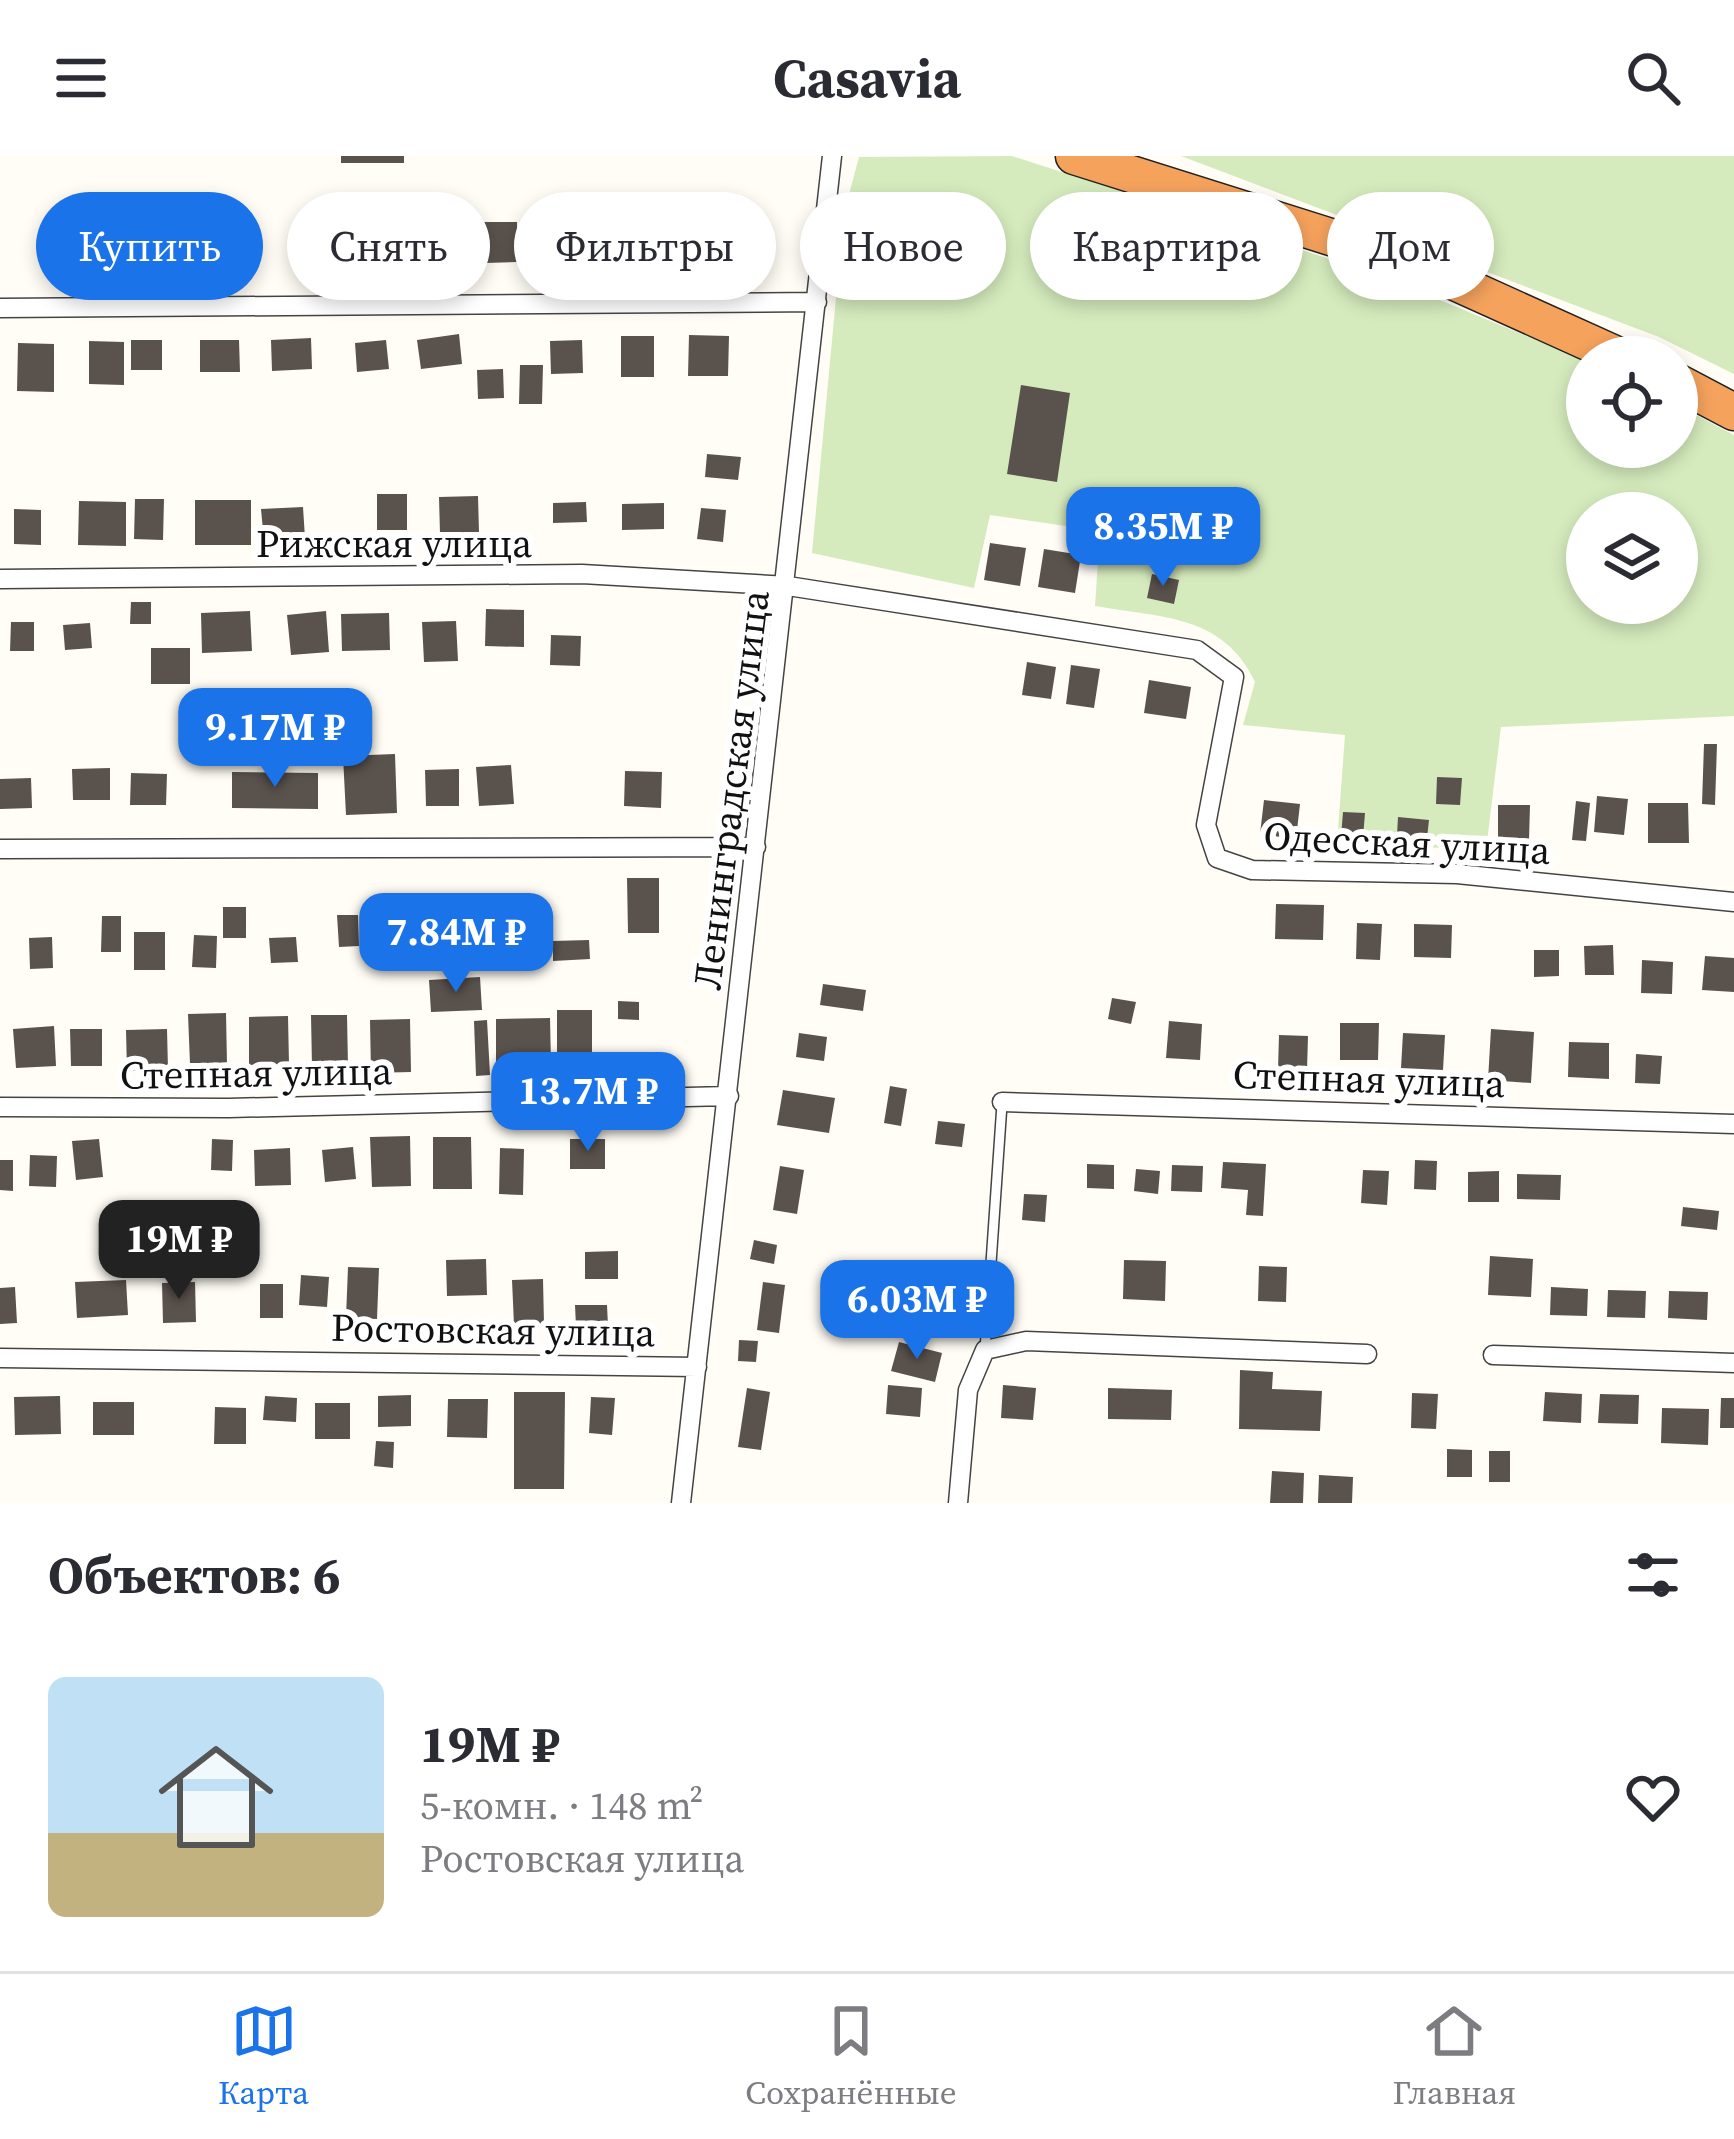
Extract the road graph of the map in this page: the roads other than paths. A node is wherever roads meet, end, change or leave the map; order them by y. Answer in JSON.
{"nodes":[{"id":1,"x":831,"y":156,"type":"edge"},
{"id":2,"x":1074,"y":156,"type":"edge"},
{"id":3,"x":817,"y":302,"type":"junction"},
{"id":4,"x":0,"y":308,"type":"edge"},
{"id":5,"x":1575,"y":336,"type":"edge"},
{"id":6,"x":1698,"y":393,"type":"edge"},
{"id":7,"x":1734,"y":412,"type":"edge"},
{"id":8,"x":0,"y":580,"type":"edge"},
{"id":9,"x":788,"y":586,"type":"junction"},
{"id":10,"x":756,"y":847,"type":"junction"},
{"id":11,"x":0,"y":849,"type":"edge"},
{"id":12,"x":1734,"y":902,"type":"edge"},
{"id":13,"x":729,"y":1096,"type":"junction"},
{"id":14,"x":1002,"y":1102,"type":"joint"},
{"id":15,"x":0,"y":1107,"type":"edge"},
{"id":16,"x":1734,"y":1124,"type":"edge"},
{"id":17,"x":985,"y":1350,"type":"junction"},
{"id":18,"x":1367,"y":1354,"type":"dead end"},
{"id":19,"x":1493,"y":1355,"type":"dead end"},
{"id":20,"x":0,"y":1358,"type":"edge"},
{"id":21,"x":1734,"y":1364,"type":"edge"},
{"id":22,"x":697,"y":1367,"type":"junction"},
{"id":23,"x":681,"y":1503,"type":"edge"},
{"id":24,"x":958,"y":1503,"type":"edge"}],
"edges":[{"from":1,"to":3,"type":"street","name":"Ленинградская улица"},
{"from":2,"to":5,"type":"highway"},
{"from":3,"to":4,"type":"street"},
{"from":3,"to":9,"type":"street","name":"Ленинградская улица"},
{"from":6,"to":7,"type":"highway"},
{"from":8,"to":9,"type":"street","name":"Рижская улица"},
{"from":9,"to":10,"type":"street","name":"Ленинградская улица"},
{"from":9,"to":12,"type":"street","name":"Одесская улица"},
{"from":10,"to":11,"type":"street"},
{"from":10,"to":13,"type":"street","name":"Ленинградская улица"},
{"from":13,"to":15,"type":"street","name":"Степная улица"},
{"from":13,"to":22,"type":"street","name":"Ленинградская улица"},
{"from":14,"to":16,"type":"street","name":"Степная улица"},
{"from":14,"to":17,"type":"lane"},
{"from":17,"to":18,"type":"street"},
{"from":17,"to":24,"type":"street"},
{"from":19,"to":21,"type":"street"},
{"from":20,"to":22,"type":"street","name":"Ростовская улица"},
{"from":22,"to":23,"type":"street","name":"Ленинградская улица"}]}
